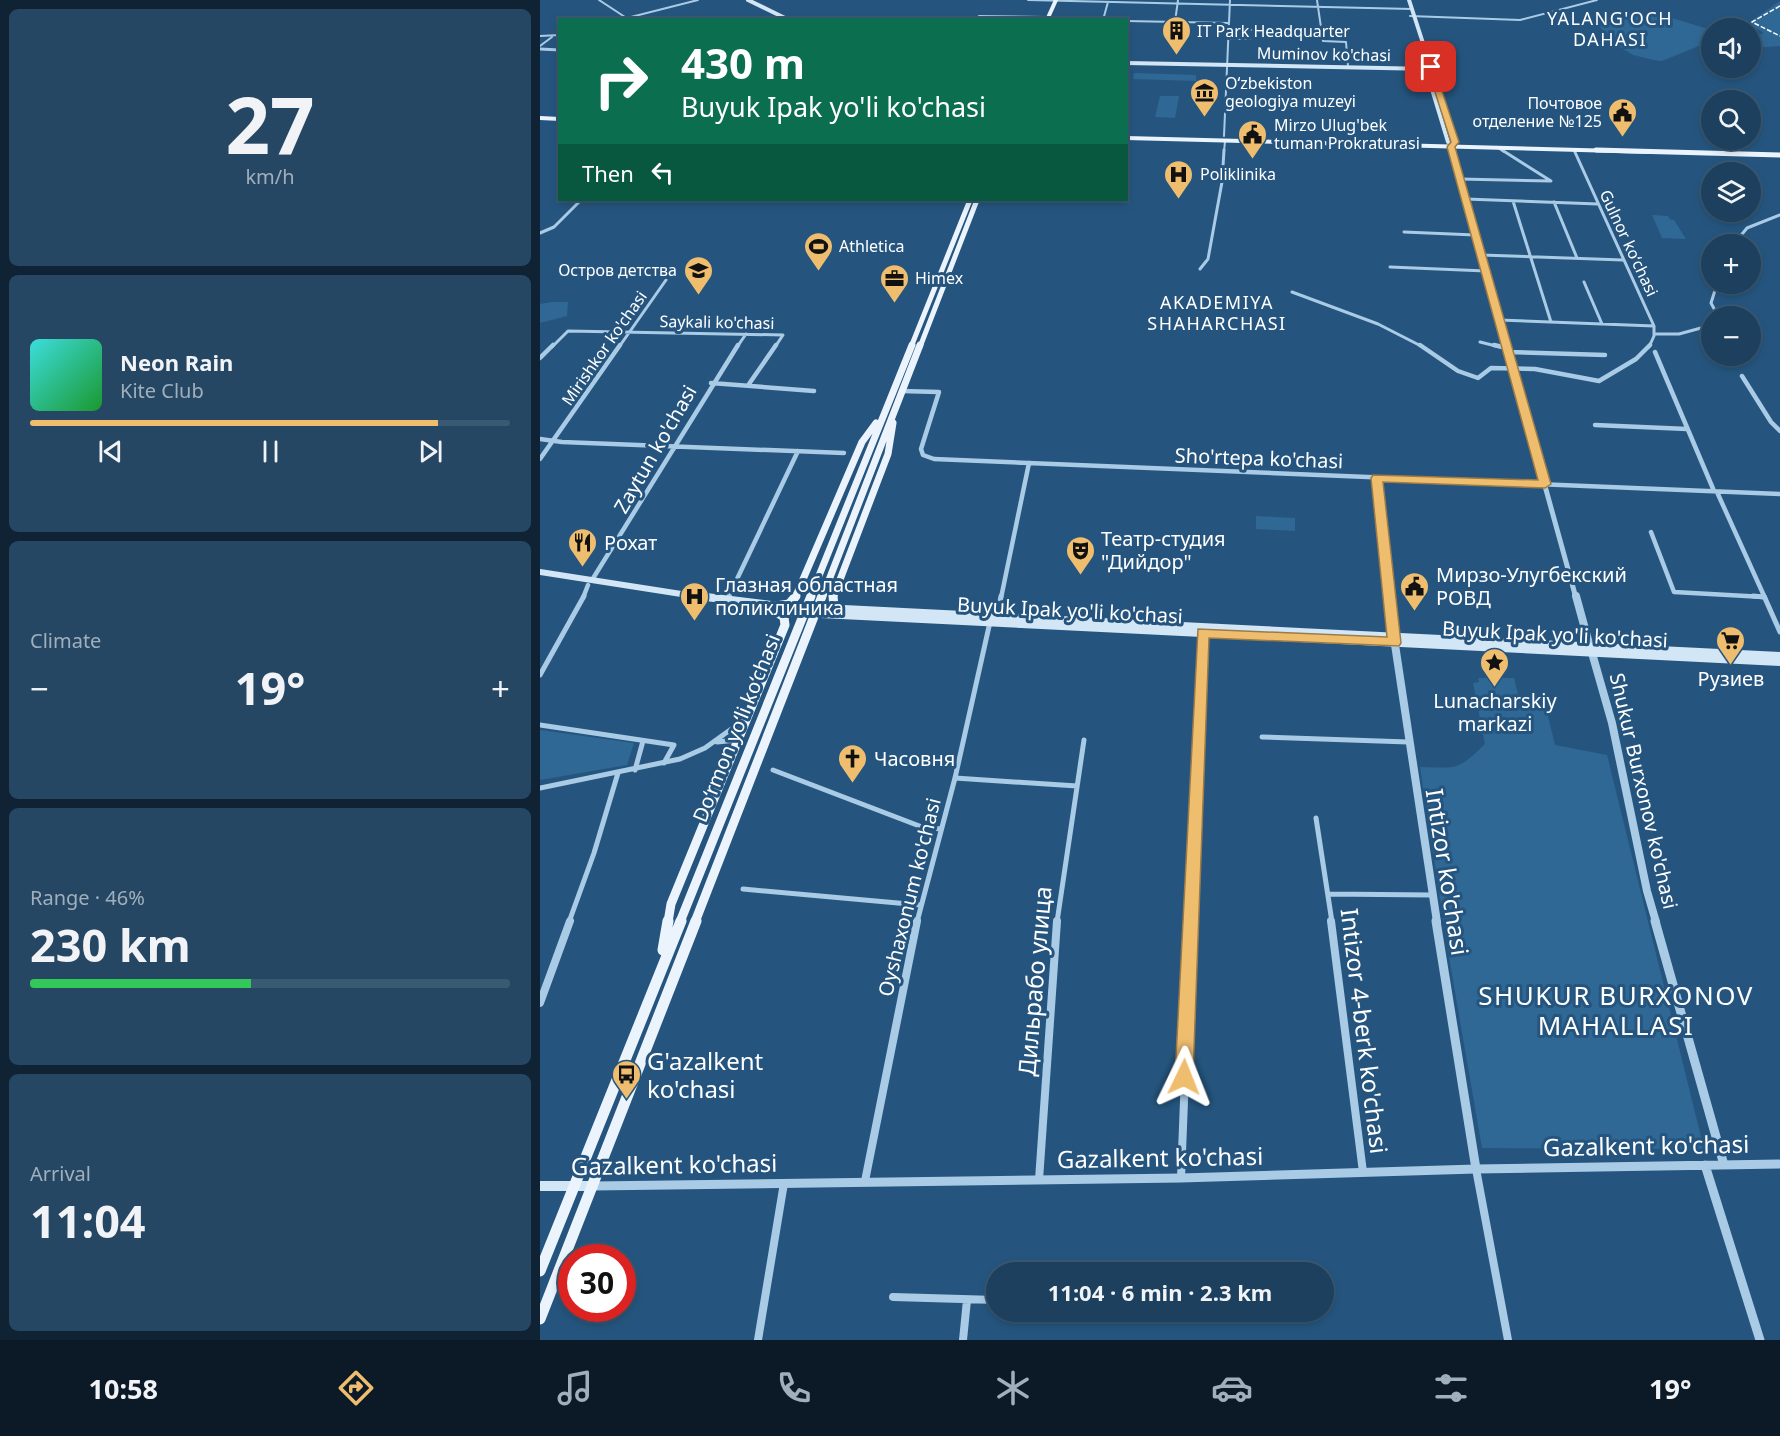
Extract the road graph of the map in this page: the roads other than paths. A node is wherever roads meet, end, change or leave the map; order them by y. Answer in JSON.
{"nodes":[{"id":1,"x":599,"y":0,"type":"edge"},
{"id":2,"x":698,"y":0,"type":"edge"},
{"id":3,"x":1028,"y":0,"type":"edge"},
{"id":4,"x":1230,"y":0,"type":"edge"},
{"id":5,"x":1317,"y":0,"type":"edge"},
{"id":6,"x":1407,"y":0,"type":"edge"},
{"id":7,"x":1597,"y":0,"type":"edge"},
{"id":8,"x":746,"y":1,"type":"edge"},
{"id":9,"x":1054,"y":1,"type":"edge"},
{"id":10,"x":1108,"y":1,"type":"edge"},
{"id":11,"x":1178,"y":2,"type":"edge"},
{"id":12,"x":1230,"y":5,"type":"junction"},
{"id":13,"x":1318,"y":7,"type":"junction"},
{"id":14,"x":1410,"y":9,"type":"junction"},
{"id":15,"x":1412,"y":16,"type":"junction"},
{"id":16,"x":627,"y":18,"type":"edge"},
{"id":17,"x":777,"y":18,"type":"edge"},
{"id":18,"x":786,"y":18,"type":"edge"},
{"id":19,"x":976,"y":18,"type":"edge"},
{"id":20,"x":1023,"y":18,"type":"edge"},
{"id":21,"x":1046,"y":18,"type":"edge"},
{"id":22,"x":1104,"y":18,"type":"edge"},
{"id":23,"x":1128,"y":21,"type":"edge"},
{"id":24,"x":1175,"y":22,"type":"junction"},
{"id":25,"x":1229,"y":23,"type":"junction"},
{"id":26,"x":1229,"y":29,"type":"junction"},
{"id":27,"x":1322,"y":31,"type":"junction"},
{"id":28,"x":540,"y":36,"type":"edge"},
{"id":29,"x":558,"y":36,"type":"edge"},
{"id":30,"x":552,"y":37,"type":"junction"},
{"id":31,"x":1228,"y":39,"type":"junction"},
{"id":32,"x":1250,"y":39,"type":"dead end"},
{"id":33,"x":540,"y":48,"type":"edge"},
{"id":34,"x":558,"y":50,"type":"edge"},
{"id":35,"x":1128,"y":62,"type":"edge"},
{"id":36,"x":1229,"y":64,"type":"junction"},
{"id":37,"x":1348,"y":66,"type":"junction"},
{"id":38,"x":1428,"y":69,"type":"junction"},
{"id":39,"x":540,"y":120,"type":"edge"},
{"id":40,"x":558,"y":121,"type":"edge"},
{"id":41,"x":1128,"y":136,"type":"edge"},
{"id":42,"x":1225,"y":138,"type":"junction"},
{"id":43,"x":1452,"y":144,"type":"junction"},
{"id":44,"x":1498,"y":148,"type":"junction"},
{"id":45,"x":1574,"y":150,"type":"junction"},
{"id":46,"x":1766,"y":153,"type":"junction"},
{"id":47,"x":1780,"y":153,"type":"edge"},
{"id":48,"x":1460,"y":179,"type":"junction"},
{"id":49,"x":1466,"y":199,"type":"junction"},
{"id":50,"x":580,"y":201,"type":"edge"},
{"id":51,"x":970,"y":201,"type":"edge"},
{"id":52,"x":977,"y":201,"type":"edge"},
{"id":53,"x":1513,"y":201,"type":"junction"},
{"id":54,"x":1554,"y":202,"type":"junction"},
{"id":55,"x":1598,"y":204,"type":"junction"},
{"id":56,"x":1780,"y":215,"type":"edge"},
{"id":57,"x":1404,"y":232,"type":"dead end"},
{"id":58,"x":540,"y":233,"type":"edge"},
{"id":59,"x":1742,"y":234,"type":"edge"},
{"id":60,"x":1475,"y":235,"type":"junction"},
{"id":61,"x":1481,"y":255,"type":"junction"},
{"id":62,"x":1531,"y":256,"type":"junction"},
{"id":63,"x":1577,"y":258,"type":"junction"},
{"id":64,"x":1623,"y":260,"type":"junction"},
{"id":65,"x":1390,"y":267,"type":"dead end"},
{"id":66,"x":1200,"y":269,"type":"dead end"},
{"id":67,"x":1486,"y":271,"type":"junction"},
{"id":68,"x":666,"y":280,"type":"dead end"},
{"id":69,"x":1584,"y":282,"type":"dead end"},
{"id":70,"x":1292,"y":292,"type":"dead end"},
{"id":71,"x":1499,"y":320,"type":"junction"},
{"id":72,"x":1551,"y":322,"type":"junction"},
{"id":73,"x":1602,"y":324,"type":"junction"},
{"id":74,"x":1654,"y":326,"type":"junction"},
{"id":75,"x":1701,"y":328,"type":"edge"},
{"id":76,"x":629,"y":333,"type":"junction"},
{"id":77,"x":746,"y":333,"type":"junction"},
{"id":78,"x":1656,"y":334,"type":"junction"},
{"id":79,"x":1480,"y":342,"type":"dead end"},
{"id":80,"x":1508,"y":350,"type":"junction"},
{"id":81,"x":1655,"y":352,"type":"dead end"},
{"id":82,"x":1605,"y":355,"type":"dead end"},
{"id":83,"x":540,"y":358,"type":"edge"},
{"id":84,"x":1493,"y":361,"type":"dead end"},
{"id":85,"x":1491,"y":368,"type":"junction"},
{"id":86,"x":1513,"y":369,"type":"junction"},
{"id":87,"x":1742,"y":376,"type":"dead end"},
{"id":88,"x":711,"y":383,"type":"junction"},
{"id":89,"x":749,"y":384,"type":"junction"},
{"id":90,"x":814,"y":391,"type":"dead end"},
{"id":91,"x":893,"y":391,"type":"junction"},
{"id":92,"x":902,"y":391,"type":"junction"},
{"id":93,"x":885,"y":410,"type":"junction"},
{"id":94,"x":894,"y":411,"type":"junction"},
{"id":95,"x":1595,"y":425,"type":"dead end"},
{"id":96,"x":1687,"y":429,"type":"junction"},
{"id":97,"x":1780,"y":431,"type":"edge"},
{"id":98,"x":540,"y":438,"type":"edge"},
{"id":99,"x":553,"y":441,"type":"junction"},
{"id":100,"x":674,"y":446,"type":"junction"},
{"id":101,"x":798,"y":451,"type":"junction"},
{"id":102,"x":844,"y":453,"type":"dead end"},
{"id":103,"x":540,"y":459,"type":"edge"},
{"id":104,"x":1029,"y":463,"type":"junction"},
{"id":105,"x":1377,"y":478,"type":"junction"},
{"id":106,"x":1545,"y":484,"type":"junction"},
{"id":107,"x":1715,"y":491,"type":"junction"},
{"id":108,"x":1780,"y":495,"type":"edge"},
{"id":109,"x":1652,"y":532,"type":"dead end"},
{"id":110,"x":540,"y":572,"type":"edge"},
{"id":111,"x":540,"y":577,"type":"edge"},
{"id":112,"x":590,"y":583,"type":"junction"},
{"id":113,"x":1764,"y":597,"type":"junction"},
{"id":114,"x":726,"y":603,"type":"junction"},
{"id":115,"x":775,"y":608,"type":"junction"},
{"id":116,"x":841,"y":609,"type":"junction"},
{"id":117,"x":823,"y":611,"type":"junction"},
{"id":118,"x":994,"y":620,"type":"junction"},
{"id":119,"x":1203,"y":630,"type":"junction"},
{"id":120,"x":1780,"y":632,"type":"edge"},
{"id":121,"x":1394,"y":640,"type":"junction"},
{"id":122,"x":1591,"y":650,"type":"junction"},
{"id":123,"x":1780,"y":656,"type":"edge"},
{"id":124,"x":1780,"y":662,"type":"edge"},
{"id":125,"x":540,"y":675,"type":"edge"},
{"id":126,"x":746,"y":719,"type":"junction"},
{"id":127,"x":540,"y":725,"type":"edge"},
{"id":128,"x":1262,"y":737,"type":"dead end"},
{"id":129,"x":1084,"y":740,"type":"dead end"},
{"id":130,"x":643,"y":741,"type":"junction"},
{"id":131,"x":737,"y":741,"type":"junction"},
{"id":132,"x":1408,"y":742,"type":"junction"},
{"id":133,"x":710,"y":745,"type":"junction"},
{"id":134,"x":664,"y":764,"type":"junction"},
{"id":135,"x":635,"y":770,"type":"junction"},
{"id":136,"x":773,"y":770,"type":"dead end"},
{"id":137,"x":618,"y":773,"type":"junction"},
{"id":138,"x":955,"y":778,"type":"junction"},
{"id":139,"x":1077,"y":786,"type":"junction"},
{"id":140,"x":540,"y":788,"type":"edge"},
{"id":141,"x":1316,"y":818,"type":"dead end"},
{"id":142,"x":941,"y":829,"type":"junction"},
{"id":143,"x":743,"y":888,"type":"dead end"},
{"id":144,"x":1328,"y":894,"type":"junction"},
{"id":145,"x":1432,"y":895,"type":"junction"},
{"id":146,"x":920,"y":905,"type":"junction"},
{"id":147,"x":660,"y":968,"type":"junction"},
{"id":148,"x":540,"y":1003,"type":"edge"},
{"id":149,"x":1780,"y":1164,"type":"edge"},
{"id":150,"x":1705,"y":1165,"type":"junction"},
{"id":151,"x":1724,"y":1165,"type":"junction"},
{"id":152,"x":1476,"y":1169,"type":"junction"},
{"id":153,"x":1363,"y":1172,"type":"junction"},
{"id":154,"x":1181,"y":1178,"type":"junction"},
{"id":155,"x":1039,"y":1180,"type":"junction"},
{"id":156,"x":865,"y":1181,"type":"junction"},
{"id":157,"x":784,"y":1183,"type":"junction"},
{"id":158,"x":574,"y":1186,"type":"junction"},
{"id":159,"x":593,"y":1186,"type":"junction"},
{"id":160,"x":541,"y":1188,"type":"edge"},
{"id":161,"x":540,"y":1272,"type":"edge"},
{"id":162,"x":893,"y":1297,"type":"dead end"},
{"id":163,"x":967,"y":1299,"type":"junction"},
{"id":164,"x":986,"y":1300,"type":"edge"},
{"id":165,"x":540,"y":1319,"type":"edge"},
{"id":166,"x":758,"y":1340,"type":"edge"},
{"id":167,"x":963,"y":1340,"type":"edge"},
{"id":168,"x":1508,"y":1340,"type":"edge"},
{"id":169,"x":1760,"y":1340,"type":"edge"}],
"edges":[{"from":1,"to":16,"type":"street"},
{"from":2,"to":16,"type":"street"},
{"from":3,"to":9,"type":"street"},
{"from":4,"to":12,"type":"street"},
{"from":5,"to":13,"type":"street"},
{"from":6,"to":14,"type":"main road"},
{"from":7,"to":15,"type":"street"},
{"from":8,"to":17,"type":"main road"},
{"from":8,"to":18,"type":"main road"},
{"from":9,"to":10,"type":"street"},
{"from":9,"to":21,"type":"main road"},
{"from":10,"to":11,"type":"street"},
{"from":10,"to":22,"type":"street"},
{"from":11,"to":12,"type":"street"},
{"from":11,"to":24,"type":"street"},
{"from":12,"to":13,"type":"street"},
{"from":12,"to":25,"type":"street"},
{"from":13,"to":14,"type":"street"},
{"from":13,"to":27,"type":"street"},
{"from":14,"to":15,"type":"main road"},
{"from":15,"to":38,"type":"main road"},
{"from":19,"to":20,"type":"street"},
{"from":23,"to":24,"type":"street"},
{"from":24,"to":25,"type":"street"},
{"from":25,"to":26,"type":"street"},
{"from":26,"to":27,"type":"street"},
{"from":26,"to":31,"type":"street"},
{"from":27,"to":37,"type":"street"},
{"from":28,"to":30,"type":"street"},
{"from":29,"to":30,"type":"street"},
{"from":30,"to":33,"type":"street"},
{"from":31,"to":32,"type":"street"},
{"from":31,"to":36,"type":"street"},
{"from":33,"to":34,"type":"street"},
{"from":35,"to":36,"type":"main road","name":"Muminov ko'chasi"},
{"from":36,"to":37,"type":"main road","name":"Muminov ko'chasi"},
{"from":36,"to":38,"type":"main road","name":"Muminov ko'chasi"},
{"from":36,"to":42,"type":"street"},
{"from":37,"to":38,"type":"main road","name":"Muminov ko'chasi"},
{"from":38,"to":43,"type":"main road"},
{"from":39,"to":40,"type":"main road"},
{"from":41,"to":42,"type":"main road"},
{"from":42,"to":43,"type":"main road"},
{"from":42,"to":66,"type":"street"},
{"from":43,"to":44,"type":"main road"},
{"from":43,"to":46,"type":"main road"},
{"from":43,"to":48,"type":"street","name":"Shukur Burxonov ko'chasi"},
{"from":44,"to":45,"type":"main road"},
{"from":44,"to":48,"type":"street"},
{"from":45,"to":46,"type":"main road"},
{"from":45,"to":55,"type":"street","name":"Gulnor koʻchasi"},
{"from":46,"to":47,"type":"main road"},
{"from":48,"to":49,"type":"street","name":"Shukur Burxonov ko'chasi"},
{"from":49,"to":53,"type":"street"},
{"from":49,"to":60,"type":"street","name":"Shukur Burxonov ko'chasi"},
{"from":50,"to":58,"type":"street"},
{"from":51,"to":91,"type":"main road","name":"Do‘rmon yo‘li ko‘chasi"},
{"from":52,"to":92,"type":"main road","name":"Do‘rmon yo‘li ko‘chasi"},
{"from":53,"to":54,"type":"street"},
{"from":53,"to":62,"type":"street"},
{"from":54,"to":55,"type":"street"},
{"from":54,"to":63,"type":"street"},
{"from":55,"to":64,"type":"street","name":"Gulnor koʻchasi"},
{"from":56,"to":59,"type":"street"},
{"from":57,"to":60,"type":"street"},
{"from":60,"to":61,"type":"street","name":"Shukur Burxonov ko'chasi"},
{"from":61,"to":62,"type":"street"},
{"from":61,"to":67,"type":"street","name":"Shukur Burxonov ko'chasi"},
{"from":62,"to":63,"type":"street"},
{"from":62,"to":72,"type":"street"},
{"from":63,"to":64,"type":"street"},
{"from":64,"to":74,"type":"street","name":"Gulnor koʻchasi"},
{"from":65,"to":67,"type":"street"},
{"from":67,"to":71,"type":"street","name":"Shukur Burxonov ko'chasi"},
{"from":68,"to":76,"type":"street","name":"Mirishkor ko'chasi"},
{"from":69,"to":73,"type":"street"},
{"from":70,"to":85,"type":"street"},
{"from":71,"to":72,"type":"street"},
{"from":71,"to":80,"type":"street","name":"Shukur Burxonov ko'chasi"},
{"from":72,"to":73,"type":"street"},
{"from":73,"to":74,"type":"street"},
{"from":74,"to":78,"type":"street","name":"Gulnor koʻchasi"},
{"from":75,"to":78,"type":"street"},
{"from":76,"to":77,"type":"street","name":"Saykali ko'chasi"},
{"from":76,"to":83,"type":"street","name":"Saykali ko'chasi"},
{"from":76,"to":99,"type":"street","name":"Mirishkor ko'chasi"},
{"from":77,"to":88,"type":"street","name":"Zaytun ko'chasi"},
{"from":77,"to":89,"type":"street","name":"Saykali ko'chasi"},
{"from":78,"to":86,"type":"street"},
{"from":79,"to":80,"type":"street"},
{"from":80,"to":82,"type":"street"},
{"from":80,"to":86,"type":"street","name":"Shukur Burxonov ko'chasi"},
{"from":81,"to":96,"type":"street"},
{"from":84,"to":85,"type":"street"},
{"from":85,"to":86,"type":"street"},
{"from":86,"to":106,"type":"street","name":"Shukur Burxonov ko'chasi"},
{"from":87,"to":97,"type":"street"},
{"from":88,"to":89,"type":"street"},
{"from":88,"to":100,"type":"street","name":"Zaytun ko'chasi"},
{"from":89,"to":90,"type":"street"},
{"from":91,"to":92,"type":"street","name":"Sho'rtepa ko'chasi"},
{"from":91,"to":93,"type":"main road","name":"Do‘rmon yo‘li ko‘chasi"},
{"from":92,"to":94,"type":"main road","name":"Do‘rmon yo‘li ko‘chasi"},
{"from":92,"to":104,"type":"street","name":"Sho'rtepa ko'chasi"},
{"from":93,"to":115,"type":"main road"},
{"from":93,"to":147,"type":"main road","name":"Do‘rmon yo‘li ko‘chasi"},
{"from":94,"to":116,"type":"main road"},
{"from":94,"to":159,"type":"main road","name":"Do‘rmon yo‘li ko‘chasi"},
{"from":95,"to":96,"type":"street"},
{"from":96,"to":107,"type":"street"},
{"from":98,"to":99,"type":"street"},
{"from":99,"to":100,"type":"street"},
{"from":99,"to":103,"type":"street","name":"Mirishkor ko'chasi"},
{"from":100,"to":101,"type":"street"},
{"from":100,"to":112,"type":"street","name":"Zaytun ko'chasi"},
{"from":101,"to":102,"type":"street"},
{"from":101,"to":114,"type":"street"},
{"from":104,"to":105,"type":"street","name":"Sho'rtepa ko'chasi"},
{"from":104,"to":118,"type":"street","name":"Oyshaxonum ko'chasi"},
{"from":105,"to":106,"type":"street","name":"Sho'rtepa ko'chasi"},
{"from":105,"to":121,"type":"street","name":"Intizor ko'chasi"},
{"from":106,"to":107,"type":"street","name":"Sho'rtepa ko'chasi"},
{"from":106,"to":122,"type":"street","name":"Shukur Burxonov ko'chasi"},
{"from":107,"to":108,"type":"street","name":"Sho'rtepa ko'chasi"},
{"from":107,"to":113,"type":"street"},
{"from":109,"to":113,"type":"street"},
{"from":110,"to":112,"type":"main road","name":"Buyuk Ipak yo'li ko'chasi"},
{"from":111,"to":112,"type":"main road","name":"Buyuk Ipak yo'li ko'chasi"},
{"from":112,"to":114,"type":"main road","name":"Buyuk Ipak yo'li ko'chasi"},
{"from":112,"to":125,"type":"street","name":"Zaytun ko'chasi"},
{"from":113,"to":120,"type":"street"},
{"from":114,"to":115,"type":"main road","name":"Buyuk Ipak yo'li ko'chasi"},
{"from":115,"to":117,"type":"main road","name":"Buyuk Ipak yo'li ko'chasi","bridge":true},
{"from":115,"to":126,"type":"main road"},
{"from":116,"to":117,"type":"main road","name":"Buyuk Ipak yo'li ko'chasi"},
{"from":116,"to":118,"type":"main road","name":"Buyuk Ipak yo'li ko'chasi"},
{"from":117,"to":118,"type":"main road","name":"Buyuk Ipak yo'li ko'chasi"},
{"from":118,"to":119,"type":"main road","name":"Buyuk Ipak yo'li ko'chasi"},
{"from":118,"to":138,"type":"street","name":"Oyshaxonum ko'chasi"},
{"from":119,"to":121,"type":"main road","name":"Buyuk Ipak yo'li ko'chasi"},
{"from":119,"to":154,"type":"street"},
{"from":121,"to":122,"type":"main road","name":"Buyuk Ipak yo'li ko'chasi"},
{"from":121,"to":132,"type":"street","name":"Intizor ko'chasi"},
{"from":122,"to":123,"type":"main road","name":"Buyuk Ipak yo'li ko'chasi"},
{"from":122,"to":124,"type":"main road","name":"Buyuk Ipak yo'li ko'chasi"},
{"from":122,"to":151,"type":"street","name":"Shukur Burxonov ko'chasi"},
{"from":126,"to":131,"type":"main road"},
{"from":126,"to":133,"type":"street"},
{"from":127,"to":130,"type":"street"},
{"from":128,"to":132,"type":"street"},
{"from":129,"to":139,"type":"street","name":"Дильрабо улица"},
{"from":130,"to":134,"type":"street"},
{"from":130,"to":135,"type":"street"},
{"from":131,"to":133,"type":"street"},
{"from":131,"to":147,"type":"main road"},
{"from":132,"to":145,"type":"street","name":"Intizor ko'chasi"},
{"from":133,"to":134,"type":"street"},
{"from":134,"to":135,"type":"street"},
{"from":135,"to":137,"type":"street"},
{"from":136,"to":142,"type":"street"},
{"from":137,"to":140,"type":"street"},
{"from":137,"to":148,"type":"street"},
{"from":138,"to":139,"type":"street"},
{"from":138,"to":142,"type":"street","name":"Oyshaxonum ko'chasi"},
{"from":139,"to":155,"type":"street","name":"Дильрабо улица"},
{"from":141,"to":144,"type":"street","name":"Intizor 4-berk ko'chasi"},
{"from":142,"to":146,"type":"street","name":"Oyshaxonum ko'chasi"},
{"from":143,"to":146,"type":"street"},
{"from":144,"to":145,"type":"street","name":"Intizor 4-berk ko'chasi"},
{"from":144,"to":153,"type":"street","name":"Intizor 4-berk ko'chasi"},
{"from":145,"to":152,"type":"street","name":"Intizor ko'chasi"},
{"from":146,"to":156,"type":"street","name":"Oyshaxonum ko'chasi"},
{"from":147,"to":158,"type":"main road","name":"Do‘rmon yo‘li ko‘chasi"},
{"from":149,"to":151,"type":"street","name":"Gazalkent ko'chasi"},
{"from":150,"to":151,"type":"street","name":"Gazalkent ko'chasi"},
{"from":150,"to":152,"type":"street","name":"Gazalkent ko'chasi"},
{"from":150,"to":169,"type":"street"},
{"from":152,"to":153,"type":"street","name":"Gazalkent ko'chasi"},
{"from":152,"to":168,"type":"street","name":"Intizor ko'chasi"},
{"from":153,"to":154,"type":"street","name":"Gazalkent ko'chasi"},
{"from":154,"to":155,"type":"street","name":"Gazalkent ko'chasi"},
{"from":155,"to":156,"type":"street","name":"Gazalkent ko'chasi"},
{"from":156,"to":157,"type":"street","name":"Gazalkent ko'chasi"},
{"from":157,"to":159,"type":"street","name":"Gazalkent ko'chasi"},
{"from":157,"to":166,"type":"street"},
{"from":158,"to":159,"type":"main road","name":"Gazalkent ko'chasi"},
{"from":158,"to":160,"type":"main road","name":"Gazalkent ko'chasi"},
{"from":158,"to":161,"type":"main road","name":"Do‘rmon yo‘li ko‘chasi"},
{"from":159,"to":165,"type":"main road","name":"Do‘rmon yo‘li ko‘chasi"},
{"from":162,"to":163,"type":"street"},
{"from":163,"to":164,"type":"street"},
{"from":163,"to":167,"type":"street"}]}
